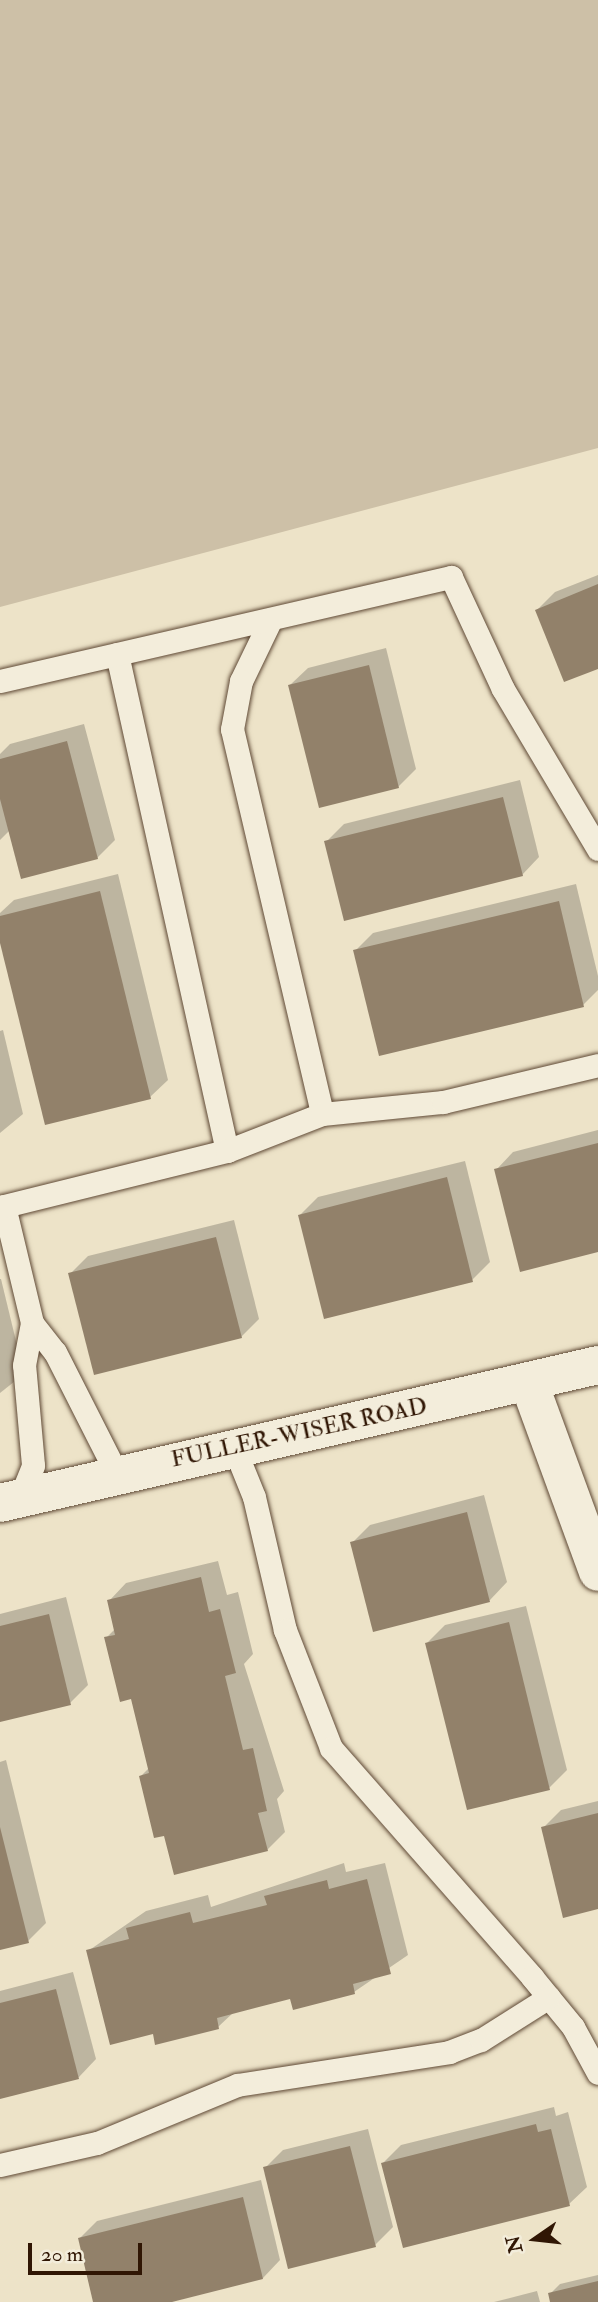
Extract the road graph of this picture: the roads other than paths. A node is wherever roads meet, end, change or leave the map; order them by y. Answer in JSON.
{"nodes":[{"id":1,"x":271,"y":619,"type":"junction"},
{"id":2,"x":117,"y":654,"type":"junction"},
{"id":3,"x":0,"y":681,"type":"edge"},
{"id":4,"x":598,"y":849,"type":"edge"},
{"id":5,"x":598,"y":1065,"type":"edge"},
{"id":6,"x":323,"y":1114,"type":"junction"},
{"id":7,"x":227,"y":1151,"type":"junction"},
{"id":8,"x":2,"y":1207,"type":"edge"},
{"id":9,"x":32,"y":1323,"type":"junction"},
{"id":10,"x":598,"y":1365,"type":"edge"},
{"id":11,"x":529,"y":1383,"type":"junction"},
{"id":12,"x":233,"y":1445,"type":"junction"},
{"id":13,"x":117,"y":1474,"type":"junction"},
{"id":14,"x":10,"y":1500,"type":"edge"},
{"id":15,"x":598,"y":1572,"type":"edge"},
{"id":16,"x":549,"y":1997,"type":"junction"},
{"id":17,"x":598,"y":2073,"type":"edge"},
{"id":18,"x":0,"y":2165,"type":"edge"}],
"edges":[{"from":1,"to":2,"type":"lane"},
{"from":1,"to":4,"type":"lane"},
{"from":1,"to":6,"type":"lane"},
{"from":2,"to":3,"type":"lane"},
{"from":2,"to":7,"type":"lane"},
{"from":5,"to":6,"type":"lane"},
{"from":6,"to":7,"type":"lane"},
{"from":7,"to":8,"type":"lane"},
{"from":8,"to":9,"type":"lane"},
{"from":9,"to":13,"type":"lane"},
{"from":9,"to":14,"type":"lane"},
{"from":10,"to":11,"type":"street","name":"FULLER-WISER ROAD"},
{"from":11,"to":12,"type":"street","name":"FULLER-WISER ROAD"},
{"from":11,"to":15,"type":"street"},
{"from":12,"to":13,"type":"street","name":"FULLER-WISER ROAD"},
{"from":12,"to":16,"type":"lane"},
{"from":13,"to":14,"type":"street","name":"FULLER-WISER ROAD"},
{"from":16,"to":17,"type":"lane"},
{"from":16,"to":18,"type":"lane"}]}
